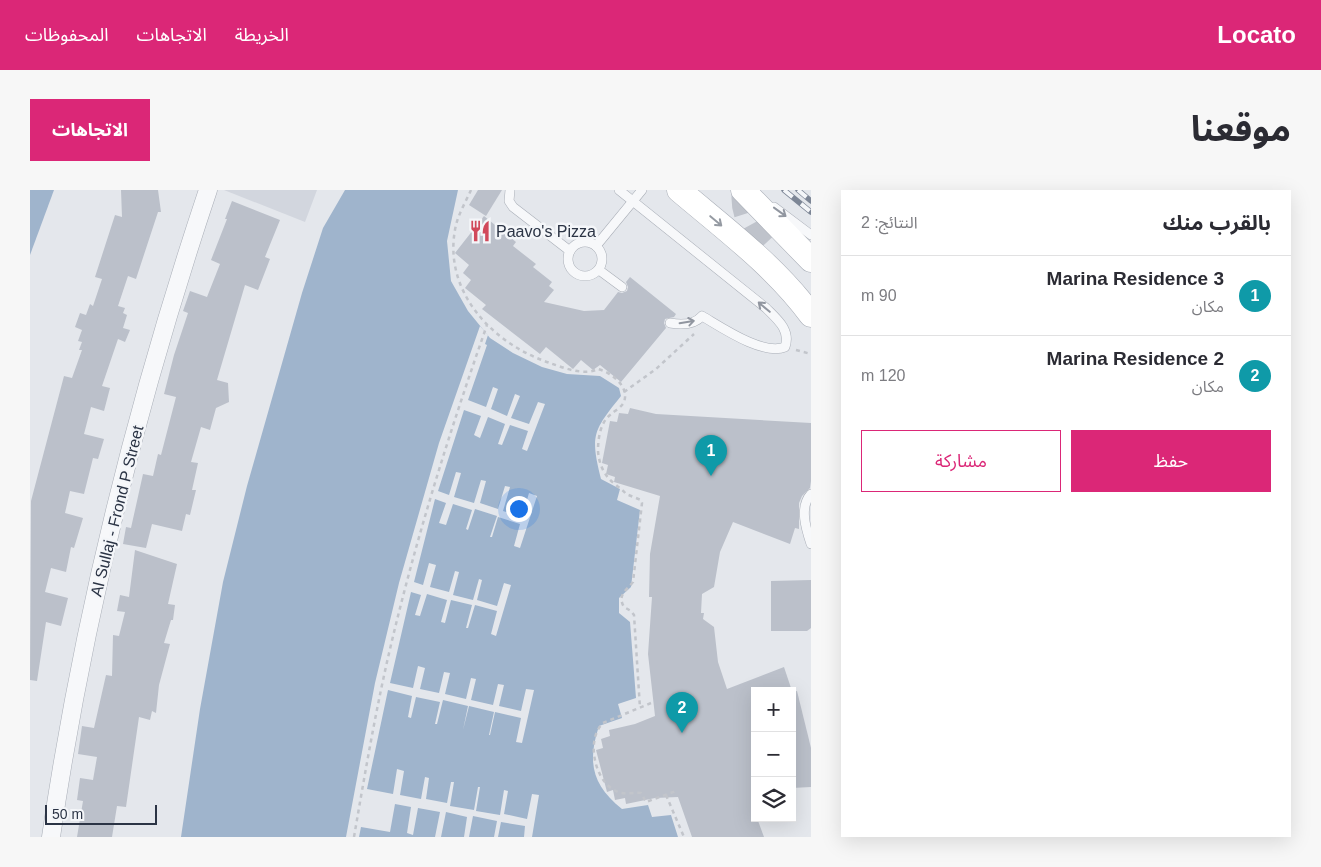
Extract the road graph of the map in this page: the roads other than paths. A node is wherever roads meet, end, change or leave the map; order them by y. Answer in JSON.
{"nodes":[{"id":1,"x":208,"y":190,"type":"edge"},
{"id":2,"x":510,"y":190,"type":"edge"},
{"id":3,"x":619,"y":190,"type":"edge"},
{"id":4,"x":642,"y":190,"type":"edge"},
{"id":5,"x":679,"y":190,"type":"edge"},
{"id":6,"x":743,"y":190,"type":"edge"},
{"id":7,"x":749,"y":190,"type":"edge"},
{"id":8,"x":632,"y":201,"type":"junction"},
{"id":9,"x":811,"y":235,"type":"edge"},
{"id":10,"x":766,"y":244,"type":"tunnel mouth"},
{"id":11,"x":596,"y":246,"type":"junction"},
{"id":12,"x":570,"y":251,"type":"junction"},
{"id":13,"x":811,"y":260,"type":"edge"},
{"id":14,"x":598,"y":270,"type":"junction"},
{"id":15,"x":622,"y":287,"type":"dead end"},
{"id":16,"x":811,"y":290,"type":"edge"},
{"id":17,"x":811,"y":315,"type":"edge"},
{"id":18,"x":670,"y":323,"type":"dead end"},
{"id":19,"x":811,"y":494,"type":"edge"},
{"id":20,"x":811,"y":544,"type":"edge"},
{"id":21,"x":52,"y":837,"type":"edge"}],
"edges":[{"from":1,"to":21,"type":"street","name":"Al Sullaj - Frond P Street"},
{"from":2,"to":12,"type":"lane"},
{"from":3,"to":8,"type":"lane"},
{"from":4,"to":8,"type":"lane"},
{"from":5,"to":17,"type":"street","one_way":true},
{"from":6,"to":13,"type":"street"},
{"from":7,"to":9,"type":"lane","one_way":true},
{"from":8,"to":11,"type":"lane"},
{"from":18,"to":8,"type":"lane","one_way":true},
{"from":10,"to":16,"type":"street"},
{"from":11,"to":12,"type":"lane"},
{"from":11,"to":14,"type":"lane"},
{"from":12,"to":14,"type":"lane"},
{"from":14,"to":15,"type":"lane"},
{"from":19,"to":20,"type":"lane"}]}
